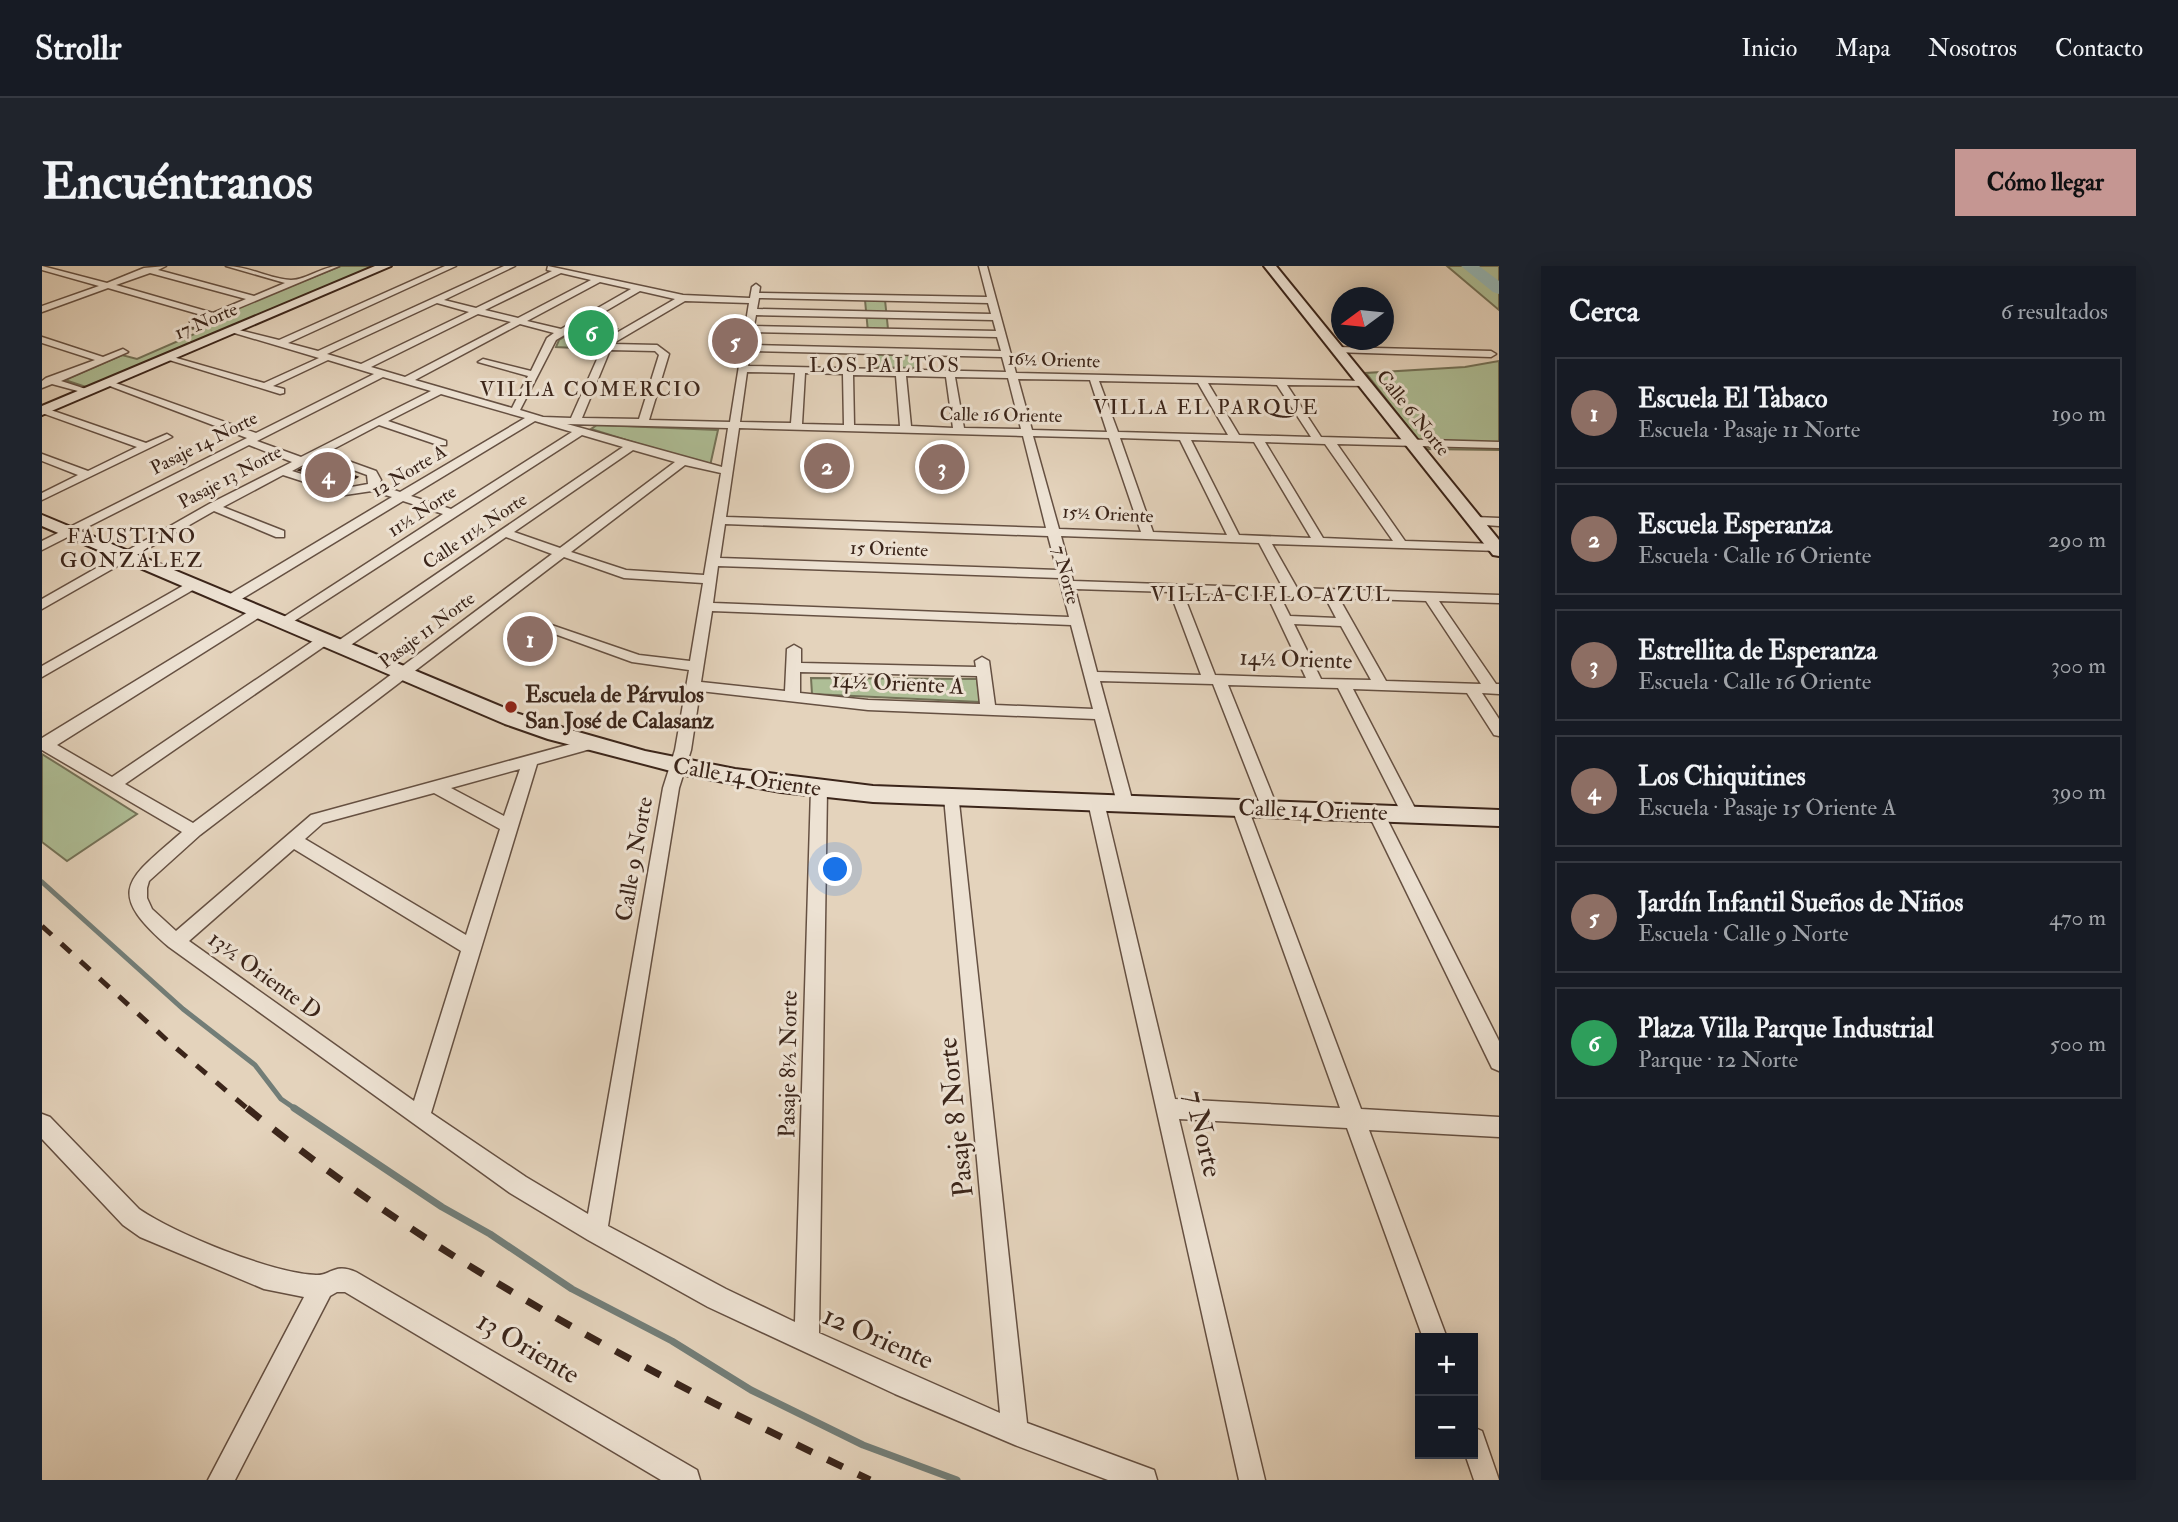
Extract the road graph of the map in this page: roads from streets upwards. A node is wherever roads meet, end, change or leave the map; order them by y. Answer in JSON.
{"nodes":[{"id":1,"x":132,"y":266,"type":"edge"},
{"id":2,"x":162,"y":266,"type":"edge"},
{"id":3,"x":230,"y":266,"type":"edge"},
{"id":4,"x":331,"y":266,"type":"edge"},
{"id":5,"x":385,"y":266,"type":"edge"},
{"id":6,"x":452,"y":266,"type":"edge"},
{"id":7,"x":511,"y":266,"type":"edge"},
{"id":8,"x":543,"y":266,"type":"edge"},
{"id":9,"x":983,"y":266,"type":"edge"},
{"id":10,"x":1270,"y":266,"type":"edge"},
{"id":11,"x":42,"y":267,"type":"edge"},
{"id":12,"x":560,"y":270,"type":"junction"},
{"id":13,"x":149,"y":271,"type":"junction"},
{"id":14,"x":599,"y":279,"type":"junction"},
{"id":15,"x":295,"y":283,"type":"junction"},
{"id":16,"x":108,"y":285,"type":"junction"},
{"id":17,"x":639,"y":288,"type":"junction"},
{"id":18,"x":397,"y":291,"type":"junction"},
{"id":19,"x":410,"y":294,"type":"dead end"},
{"id":20,"x":42,"y":296,"type":"edge"},
{"id":21,"x":422,"y":297,"type":"dead end"},
{"id":22,"x":859,"y":297,"type":"junction"},
{"id":23,"x":683,"y":298,"type":"junction"},
{"id":24,"x":255,"y":299,"type":"junction"},
{"id":25,"x":754,"y":299,"type":"junction"},
{"id":26,"x":434,"y":300,"type":"junction"},
{"id":27,"x":992,"y":300,"type":"junction"},
{"id":28,"x":62,"y":302,"type":"junction"},
{"id":29,"x":42,"y":309,"type":"edge"},
{"id":30,"x":477,"y":311,"type":"junction"},
{"id":31,"x":860,"y":314,"type":"junction"},
{"id":32,"x":214,"y":316,"type":"junction"},
{"id":33,"x":996,"y":317,"type":"junction"},
{"id":34,"x":518,"y":321,"type":"junction"},
{"id":35,"x":193,"y":324,"type":"dead end"},
{"id":36,"x":749,"y":329,"type":"junction"},
{"id":37,"x":234,"y":330,"type":"junction"},
{"id":38,"x":860,"y":331,"type":"junction"},
{"id":39,"x":562,"y":332,"type":"junction"},
{"id":40,"x":1000,"y":334,"type":"junction"},
{"id":41,"x":42,"y":340,"type":"edge"},
{"id":42,"x":1331,"y":342,"type":"edge"},
{"id":43,"x":280,"y":343,"type":"junction"},
{"id":44,"x":605,"y":347,"type":"junction"},
{"id":45,"x":746,"y":348,"type":"junction"},
{"id":46,"x":860,"y":350,"type":"junction"},
{"id":47,"x":1337,"y":350,"type":"joint"},
{"id":48,"x":123,"y":352,"type":"dead end"},
{"id":49,"x":1006,"y":354,"type":"junction"},
{"id":50,"x":1491,"y":354,"type":"dead end"},
{"id":51,"x":324,"y":355,"type":"junction"},
{"id":52,"x":169,"y":357,"type":"junction"},
{"id":53,"x":104,"y":360,"type":"junction"},
{"id":54,"x":483,"y":362,"type":"dead end"},
{"id":55,"x":363,"y":367,"type":"junction"},
{"id":56,"x":742,"y":369,"type":"junction"},
{"id":57,"x":800,"y":371,"type":"junction"},
{"id":58,"x":848,"y":372,"type":"junction"},
{"id":59,"x":861,"y":372,"type":"junction"},
{"id":60,"x":383,"y":373,"type":"junction"},
{"id":61,"x":901,"y":373,"type":"junction"},
{"id":62,"x":533,"y":374,"type":"junction"},
{"id":63,"x":950,"y":374,"type":"junction"},
{"id":64,"x":1011,"y":377,"type":"junction"},
{"id":65,"x":1094,"y":379,"type":"junction"},
{"id":66,"x":407,"y":380,"type":"junction"},
{"id":67,"x":45,"y":381,"type":"edge"},
{"id":68,"x":1202,"y":381,"type":"junction"},
{"id":69,"x":1280,"y":382,"type":"junction"},
{"id":70,"x":107,"y":383,"type":"junction"},
{"id":71,"x":1365,"y":384,"type":"junction"},
{"id":72,"x":265,"y":386,"type":"junction"},
{"id":73,"x":440,"y":390,"type":"junction"},
{"id":74,"x":280,"y":391,"type":"dead end"},
{"id":75,"x":85,"y":392,"type":"junction"},
{"id":76,"x":43,"y":410,"type":"edge"},
{"id":77,"x":515,"y":411,"type":"junction"},
{"id":78,"x":539,"y":418,"type":"junction"},
{"id":79,"x":377,"y":421,"type":"junction"},
{"id":80,"x":643,"y":423,"type":"junction"},
{"id":81,"x":578,"y":426,"type":"junction"},
{"id":82,"x":733,"y":426,"type":"junction"},
{"id":83,"x":796,"y":428,"type":"junction"},
{"id":84,"x":849,"y":429,"type":"junction"},
{"id":85,"x":906,"y":430,"type":"junction"},
{"id":86,"x":959,"y":431,"type":"junction"},
{"id":87,"x":1028,"y":433,"type":"junction"},
{"id":88,"x":1111,"y":435,"type":"junction"},
{"id":89,"x":167,"y":437,"type":"dead end"},
{"id":90,"x":1184,"y":437,"type":"junction"},
{"id":91,"x":252,"y":438,"type":"junction"},
{"id":92,"x":1236,"y":438,"type":"junction"},
{"id":93,"x":1258,"y":439,"type":"junction"},
{"id":94,"x":1324,"y":440,"type":"junction"},
{"id":95,"x":442,"y":443,"type":"dead end"},
{"id":96,"x":1412,"y":443,"type":"junction"},
{"id":97,"x":631,"y":446,"type":"junction"},
{"id":98,"x":1499,"y":446,"type":"edge"},
{"id":99,"x":146,"y":447,"type":"junction"},
{"id":100,"x":316,"y":453,"type":"junction"},
{"id":101,"x":42,"y":457,"type":"edge"},
{"id":102,"x":300,"y":461,"type":"junction"},
{"id":103,"x":683,"y":461,"type":"junction"},
{"id":104,"x":282,"y":471,"type":"junction"},
{"id":105,"x":725,"y":471,"type":"junction"},
{"id":106,"x":88,"y":475,"type":"junction"},
{"id":107,"x":373,"y":487,"type":"junction"},
{"id":108,"x":402,"y":496,"type":"junction"},
{"id":109,"x":42,"y":497,"type":"edge"},
{"id":110,"x":214,"y":507,"type":"junction"},
{"id":111,"x":453,"y":514,"type":"junction"},
{"id":112,"x":42,"y":520,"type":"edge"},
{"id":113,"x":718,"y":520,"type":"junction"},
{"id":114,"x":1475,"y":521,"type":"junction"},
{"id":115,"x":1499,"y":522,"type":"edge"},
{"id":116,"x":1054,"y":531,"type":"junction"},
{"id":117,"x":70,"y":532,"type":"junction"},
{"id":118,"x":505,"y":533,"type":"junction"},
{"id":119,"x":280,"y":534,"type":"dead end"},
{"id":120,"x":1148,"y":536,"type":"junction"},
{"id":121,"x":1235,"y":539,"type":"junction"},
{"id":122,"x":1265,"y":542,"type":"junction"},
{"id":123,"x":1320,"y":543,"type":"junction"},
{"id":124,"x":1402,"y":545,"type":"junction"},
{"id":125,"x":42,"y":546,"type":"edge"},
{"id":126,"x":1498,"y":550,"type":"edge"},
{"id":127,"x":562,"y":553,"type":"junction"},
{"id":128,"x":126,"y":556,"type":"junction"},
{"id":129,"x":712,"y":562,"type":"junction"},
{"id":130,"x":709,"y":579,"type":"junction"},
{"id":131,"x":1067,"y":580,"type":"junction"},
{"id":132,"x":193,"y":584,"type":"junction"},
{"id":133,"x":1175,"y":589,"type":"junction"},
{"id":134,"x":1272,"y":592,"type":"junction"},
{"id":135,"x":1292,"y":592,"type":"junction"},
{"id":136,"x":1330,"y":594,"type":"junction"},
{"id":137,"x":1430,"y":597,"type":"junction"},
{"id":138,"x":1499,"y":599,"type":"edge"},
{"id":139,"x":230,"y":600,"type":"junction"},
{"id":140,"x":42,"y":605,"type":"edge"},
{"id":141,"x":705,"y":607,"type":"junction"},
{"id":142,"x":258,"y":612,"type":"junction"},
{"id":143,"x":1285,"y":620,"type":"junction"},
{"id":144,"x":526,"y":621,"type":"dead end"},
{"id":145,"x":1078,"y":621,"type":"junction"},
{"id":146,"x":283,"y":622,"type":"junction"},
{"id":147,"x":1345,"y":622,"type":"junction"},
{"id":148,"x":332,"y":643,"type":"junction"},
{"id":149,"x":794,"y":649,"type":"dead end"},
{"id":150,"x":696,"y":666,"type":"junction"},
{"id":151,"x":794,"y":667,"type":"junction"},
{"id":152,"x":42,"y":672,"type":"edge"},
{"id":153,"x":402,"y":673,"type":"junction"},
{"id":154,"x":1092,"y":676,"type":"junction"},
{"id":155,"x":1214,"y":680,"type":"junction"},
{"id":156,"x":1316,"y":683,"type":"junction"},
{"id":157,"x":1343,"y":684,"type":"junction"},
{"id":158,"x":1381,"y":685,"type":"junction"},
{"id":159,"x":693,"y":686,"type":"junction"},
{"id":160,"x":1471,"y":688,"type":"junction"},
{"id":161,"x":1495,"y":688,"type":"edge"},
{"id":162,"x":792,"y":697,"type":"junction"},
{"id":163,"x":988,"y":710,"type":"junction"},
{"id":164,"x":1102,"y":714,"type":"junction"},
{"id":165,"x":1499,"y":731,"type":"edge"},
{"id":166,"x":43,"y":744,"type":"edge"},
{"id":167,"x":589,"y":744,"type":"junction"},
{"id":168,"x":530,"y":761,"type":"junction"},
{"id":169,"x":677,"y":766,"type":"junction"},
{"id":170,"x":113,"y":784,"type":"junction"},
{"id":171,"x":435,"y":786,"type":"junction"},
{"id":172,"x":819,"y":789,"type":"junction"},
{"id":173,"x":952,"y":797,"type":"junction"},
{"id":174,"x":1096,"y":802,"type":"junction"},
{"id":175,"x":1125,"y":803,"type":"junction"},
{"id":176,"x":1240,"y":808,"type":"junction"},
{"id":177,"x":1270,"y":809,"type":"junction"},
{"id":178,"x":1376,"y":813,"type":"junction"},
{"id":179,"x":1410,"y":814,"type":"junction"},
{"id":180,"x":1499,"y":818,"type":"edge"},
{"id":181,"x":510,"y":827,"type":"junction"},
{"id":182,"x":194,"y":831,"type":"junction"},
{"id":183,"x":292,"y":839,"type":"junction"},
{"id":184,"x":176,"y":942,"type":"junction"},
{"id":185,"x":472,"y":948,"type":"junction"},
{"id":186,"x":1499,"y":1062,"type":"edge"},
{"id":187,"x":1167,"y":1108,"type":"junction"},
{"id":188,"x":419,"y":1117,"type":"junction"},
{"id":189,"x":1354,"y":1119,"type":"junction"},
{"id":190,"x":42,"y":1124,"type":"edge"},
{"id":191,"x":1499,"y":1127,"type":"edge"},
{"id":192,"x":596,"y":1232,"type":"junction"},
{"id":193,"x":327,"y":1284,"type":"junction"},
{"id":194,"x":1433,"y":1333,"type":"edge"},
{"id":195,"x":807,"y":1340,"type":"junction"},
{"id":196,"x":1015,"y":1432,"type":"junction"},
{"id":197,"x":1478,"y":1453,"type":"edge"},
{"id":198,"x":678,"y":1477,"type":"edge"},
{"id":199,"x":220,"y":1480,"type":"edge"},
{"id":200,"x":1144,"y":1480,"type":"edge"},
{"id":201,"x":1252,"y":1480,"type":"edge"},
{"id":202,"x":1488,"y":1480,"type":"edge"}],
"edges":[{"from":1,"to":13,"type":"street"},
{"from":2,"to":13,"type":"street"},
{"from":3,"to":15,"type":"street"},
{"from":4,"to":15,"type":"street"},
{"from":5,"to":37,"type":"street","name":"17 Norte"},
{"from":6,"to":18,"type":"street"},
{"from":7,"to":26,"type":"street"},
{"from":8,"to":12,"type":"street"},
{"from":9,"to":27,"type":"street","name":"7 Norte"},
{"from":10,"to":42,"type":"street","name":"Calle 6 Norte"},
{"from":11,"to":16,"type":"street"},
{"from":12,"to":14,"type":"street"},
{"from":12,"to":30,"type":"street"},
{"from":13,"to":16,"type":"street"},
{"from":13,"to":24,"type":"street"},
{"from":14,"to":17,"type":"street"},
{"from":14,"to":34,"type":"street"},
{"from":15,"to":24,"type":"street"},
{"from":16,"to":28,"type":"street"},
{"from":16,"to":32,"type":"street"},
{"from":17,"to":23,"type":"street"},
{"from":17,"to":39,"type":"street"},
{"from":18,"to":19,"type":"street"},
{"from":18,"to":43,"type":"street"},
{"from":20,"to":28,"type":"street"},
{"from":21,"to":26,"type":"street"},
{"from":22,"to":25,"type":"street"},
{"from":22,"to":27,"type":"street"},
{"from":22,"to":31,"type":"street"},
{"from":23,"to":25,"type":"street"},
{"from":23,"to":44,"type":"street"},
{"from":24,"to":32,"type":"street"},
{"from":25,"to":31,"type":"street"},
{"from":25,"to":36,"type":"street","name":"Calle 9 Norte"},
{"from":26,"to":30,"type":"street"},
{"from":26,"to":51,"type":"street"},
{"from":27,"to":33,"type":"street","name":"7 Norte"},
{"from":28,"to":29,"type":"street"},
{"from":30,"to":34,"type":"street"},
{"from":30,"to":55,"type":"street"},
{"from":31,"to":33,"type":"street"},
{"from":31,"to":38,"type":"street"},
{"from":32,"to":35,"type":"street"},
{"from":33,"to":40,"type":"street","name":"7 Norte"},
{"from":34,"to":39,"type":"street"},
{"from":34,"to":66,"type":"street"},
{"from":36,"to":38,"type":"street"},
{"from":36,"to":45,"type":"street","name":"Calle 9 Norte"},
{"from":37,"to":43,"type":"street","name":"Calle 16 Oriente"},
{"from":37,"to":52,"type":"street","name":"17 Norte"},
{"from":38,"to":40,"type":"street"},
{"from":38,"to":46,"type":"street"},
{"from":39,"to":62,"type":"street"},
{"from":40,"to":49,"type":"street","name":"7 Norte"},
{"from":41,"to":53,"type":"street"},
{"from":43,"to":51,"type":"street","name":"Calle 16 Oriente"},
{"from":44,"to":80,"type":"street"},
{"from":44,"to":81,"type":"street"},
{"from":45,"to":46,"type":"street"},
{"from":45,"to":56,"type":"street","name":"Calle 9 Norte"},
{"from":46,"to":49,"type":"street"},
{"from":46,"to":59,"type":"street"},
{"from":47,"to":50,"type":"street"},
{"from":47,"to":71,"type":"street","name":"Calle 6 Norte"},
{"from":48,"to":53,"type":"street"},
{"from":49,"to":64,"type":"street","name":"7 Norte"},
{"from":51,"to":55,"type":"street","name":"Calle 16 Oriente"},
{"from":51,"to":72,"type":"street"},
{"from":52,"to":70,"type":"street","name":"17 Norte"},
{"from":52,"to":72,"type":"street"},
{"from":53,"to":67,"type":"street"},
{"from":54,"to":62,"type":"street"},
{"from":55,"to":60,"type":"street","name":"Calle 16 Oriente"},
{"from":56,"to":57,"type":"street","name":"16½ Oriente"},
{"from":56,"to":82,"type":"street","name":"Calle 9 Norte"},
{"from":57,"to":58,"type":"street","name":"16½ Oriente"},
{"from":57,"to":83,"type":"street"},
{"from":58,"to":59,"type":"street","name":"16½ Oriente"},
{"from":58,"to":84,"type":"street"},
{"from":59,"to":61,"type":"street","name":"16½ Oriente"},
{"from":60,"to":66,"type":"street","name":"Calle 16 Oriente"},
{"from":60,"to":91,"type":"street","name":"Pasaje 14 Norte"},
{"from":61,"to":63,"type":"street","name":"16½ Oriente"},
{"from":61,"to":85,"type":"street"},
{"from":62,"to":77,"type":"street"},
{"from":63,"to":64,"type":"street","name":"16½ Oriente"},
{"from":63,"to":86,"type":"street"},
{"from":64,"to":65,"type":"street","name":"16½ Oriente"},
{"from":64,"to":87,"type":"street","name":"7 Norte"},
{"from":65,"to":68,"type":"street","name":"16½ Oriente"},
{"from":65,"to":88,"type":"street"},
{"from":66,"to":73,"type":"street","name":"Calle 16 Oriente"},
{"from":67,"to":75,"type":"street"},
{"from":68,"to":69,"type":"street","name":"16½ Oriente"},
{"from":68,"to":92,"type":"street"},
{"from":69,"to":71,"type":"street","name":"16½ Oriente"},
{"from":69,"to":94,"type":"street"},
{"from":70,"to":75,"type":"street","name":"17 Norte"},
{"from":70,"to":91,"type":"street"},
{"from":71,"to":96,"type":"street","name":"Calle 6 Norte"},
{"from":72,"to":74,"type":"street"},
{"from":73,"to":77,"type":"street","name":"Calle 16 Oriente"},
{"from":73,"to":79,"type":"street","name":"Pasaje 13 Norte"},
{"from":75,"to":76,"type":"street","name":"17 Norte"},
{"from":76,"to":99,"type":"street"},
{"from":77,"to":78,"type":"street","name":"Calle 16 Oriente"},
{"from":78,"to":81,"type":"street","name":"Calle 16 Oriente"},
{"from":78,"to":108,"type":"street","name":"12 Norte A"},
{"from":79,"to":95,"type":"street"},
{"from":79,"to":100,"type":"street","name":"Pasaje 13 Norte"},
{"from":80,"to":81,"type":"street","name":"Calle 16 Oriente"},
{"from":80,"to":82,"type":"street","name":"Calle 16 Oriente"},
{"from":81,"to":97,"type":"street","name":"Calle 16 Oriente"},
{"from":81,"to":111,"type":"street","name":"11½ Norte"},
{"from":82,"to":83,"type":"street","name":"Calle 16 Oriente"},
{"from":82,"to":105,"type":"street","name":"Calle 9 Norte"},
{"from":83,"to":84,"type":"street","name":"Calle 16 Oriente"},
{"from":84,"to":85,"type":"street","name":"Calle 16 Oriente"},
{"from":85,"to":86,"type":"street","name":"Calle 16 Oriente"},
{"from":86,"to":87,"type":"street","name":"Calle 16 Oriente"},
{"from":87,"to":88,"type":"street","name":"Calle 16 Oriente"},
{"from":87,"to":116,"type":"street","name":"7 Norte"},
{"from":88,"to":90,"type":"street","name":"Calle 16 Oriente"},
{"from":88,"to":120,"type":"street"},
{"from":89,"to":99,"type":"street"},
{"from":90,"to":92,"type":"street","name":"Calle 16 Oriente"},
{"from":90,"to":121,"type":"street"},
{"from":91,"to":102,"type":"street"},
{"from":91,"to":117,"type":"street","name":"Pasaje 14 Norte"},
{"from":92,"to":93,"type":"street","name":"Calle 16 Oriente"},
{"from":93,"to":94,"type":"street","name":"Calle 16 Oriente"},
{"from":93,"to":123,"type":"street"},
{"from":94,"to":96,"type":"street","name":"Calle 16 Oriente"},
{"from":94,"to":124,"type":"street"},
{"from":96,"to":98,"type":"street","name":"Calle 16 Oriente"},
{"from":96,"to":114,"type":"street","name":"Calle 6 Norte"},
{"from":97,"to":103,"type":"street","name":"Calle 16 Oriente"},
{"from":97,"to":118,"type":"street","name":"Calle 11½ Norte"},
{"from":99,"to":106,"type":"street"},
{"from":100,"to":102,"type":"street","name":"Pasaje 13 Norte"},
{"from":100,"to":107,"type":"street"},
{"from":101,"to":106,"type":"street"},
{"from":102,"to":104,"type":"street","name":"Pasaje 13 Norte"},
{"from":103,"to":105,"type":"street","name":"Calle 16 Oriente"},
{"from":103,"to":127,"type":"street","name":"Pasaje 11 Norte"},
{"from":104,"to":107,"type":"street"},
{"from":104,"to":110,"type":"street","name":"Pasaje 13 Norte"},
{"from":105,"to":113,"type":"street","name":"Calle 9 Norte"},
{"from":106,"to":109,"type":"street"},
{"from":107,"to":108,"type":"street"},
{"from":108,"to":111,"type":"street"},
{"from":108,"to":139,"type":"street","name":"12 Norte A"},
{"from":110,"to":119,"type":"street"},
{"from":110,"to":128,"type":"street","name":"Pasaje 13 Norte"},
{"from":111,"to":146,"type":"street","name":"11½ Norte"},
{"from":112,"to":117,"type":"street","name":"Calle 14 Oriente"},
{"from":113,"to":116,"type":"street","name":"15½ Oriente"},
{"from":113,"to":129,"type":"street","name":"Calle 9 Norte"},
{"from":114,"to":115,"type":"street"},
{"from":114,"to":126,"type":"street","name":"Calle 6 Norte"},
{"from":116,"to":120,"type":"street","name":"15½ Oriente"},
{"from":116,"to":131,"type":"street","name":"7 Norte"},
{"from":117,"to":125,"type":"street","name":"Pasaje 14 Norte"},
{"from":117,"to":128,"type":"street","name":"Calle 14 Oriente"},
{"from":118,"to":127,"type":"street"},
{"from":118,"to":148,"type":"street","name":"Calle 11½ Norte"},
{"from":120,"to":121,"type":"street","name":"15½ Oriente"},
{"from":121,"to":122,"type":"street","name":"15½ Oriente"},
{"from":122,"to":123,"type":"street","name":"15½ Oriente"},
{"from":122,"to":135,"type":"street"},
{"from":123,"to":124,"type":"street","name":"15½ Oriente"},
{"from":124,"to":126,"type":"street","name":"15½ Oriente"},
{"from":127,"to":130,"type":"street"},
{"from":127,"to":153,"type":"street","name":"Pasaje 11 Norte"},
{"from":128,"to":132,"type":"street","name":"Calle 14 Oriente"},
{"from":128,"to":140,"type":"street","name":"Pasaje 13 Norte"},
{"from":129,"to":130,"type":"street","name":"Calle 9 Norte"},
{"from":129,"to":131,"type":"street","name":"15 Oriente"},
{"from":130,"to":141,"type":"street","name":"Calle 9 Norte"},
{"from":131,"to":133,"type":"street","name":"15 Oriente"},
{"from":131,"to":145,"type":"street","name":"7 Norte"},
{"from":132,"to":139,"type":"street","name":"Calle 14 Oriente"},
{"from":132,"to":152,"type":"street"},
{"from":133,"to":134,"type":"street","name":"15 Oriente"},
{"from":133,"to":155,"type":"street"},
{"from":134,"to":135,"type":"street","name":"15 Oriente"},
{"from":134,"to":143,"type":"street"},
{"from":135,"to":136,"type":"street","name":"15 Oriente"},
{"from":136,"to":137,"type":"street","name":"15 Oriente"},
{"from":136,"to":147,"type":"street"},
{"from":137,"to":138,"type":"street","name":"15 Oriente"},
{"from":137,"to":161,"type":"street"},
{"from":139,"to":142,"type":"street","name":"Calle 14 Oriente"},
{"from":141,"to":145,"type":"street"},
{"from":141,"to":150,"type":"street","name":"Calle 9 Norte"},
{"from":142,"to":146,"type":"street","name":"Calle 14 Oriente"},
{"from":142,"to":166,"type":"street"},
{"from":143,"to":147,"type":"street"},
{"from":143,"to":156,"type":"street"},
{"from":144,"to":150,"type":"street"},
{"from":145,"to":154,"type":"street","name":"7 Norte"},
{"from":146,"to":148,"type":"street","name":"Calle 14 Oriente"},
{"from":147,"to":158,"type":"street"},
{"from":148,"to":153,"type":"street","name":"Calle 14 Oriente"},
{"from":148,"to":170,"type":"street","name":"Calle 11½ Norte"},
{"from":149,"to":151,"type":"street"},
{"from":150,"to":159,"type":"street","name":"Calle 9 Norte"},
{"from":151,"to":162,"type":"street"},
{"from":151,"to":163,"type":"street"},
{"from":153,"to":167,"type":"street","name":"Calle 14 Oriente"},
{"from":153,"to":182,"type":"street","name":"Pasaje 11 Norte"},
{"from":154,"to":155,"type":"street","name":"14½ Oriente"},
{"from":154,"to":164,"type":"street","name":"7 Norte"},
{"from":155,"to":156,"type":"street","name":"14½ Oriente"},
{"from":155,"to":177,"type":"street"},
{"from":156,"to":157,"type":"street","name":"14½ Oriente"},
{"from":157,"to":158,"type":"street","name":"14½ Oriente"},
{"from":157,"to":179,"type":"street"},
{"from":158,"to":160,"type":"street","name":"14½ Oriente"},
{"from":159,"to":162,"type":"street","name":"14½ Oriente A"},
{"from":159,"to":169,"type":"street","name":"Calle 9 Norte"},
{"from":160,"to":161,"type":"street","name":"14½ Oriente"},
{"from":160,"to":165,"type":"street"},
{"from":162,"to":163,"type":"street","name":"14½ Oriente A"},
{"from":163,"to":164,"type":"street","name":"14½ Oriente A"},
{"from":164,"to":175,"type":"street","name":"7 Norte"},
{"from":166,"to":170,"type":"street"},
{"from":167,"to":168,"type":"street"},
{"from":167,"to":169,"type":"street","name":"Calle 14 Oriente"},
{"from":168,"to":171,"type":"street"},
{"from":168,"to":181,"type":"street"},
{"from":169,"to":172,"type":"street","name":"Calle 14 Oriente"},
{"from":169,"to":192,"type":"street","name":"Calle 9 Norte"},
{"from":170,"to":182,"type":"street"},
{"from":171,"to":181,"type":"street"},
{"from":171,"to":183,"type":"street"},
{"from":172,"to":173,"type":"street","name":"Calle 14 Oriente"},
{"from":172,"to":195,"type":"street","name":"Pasaje 8½ Norte"},
{"from":173,"to":174,"type":"street","name":"Calle 14 Oriente"},
{"from":173,"to":196,"type":"street","name":"Pasaje 8 Norte"},
{"from":174,"to":175,"type":"street","name":"Calle 14 Oriente"},
{"from":174,"to":187,"type":"street","name":"7 Norte"},
{"from":175,"to":176,"type":"street","name":"Calle 14 Oriente"},
{"from":176,"to":177,"type":"street","name":"Calle 14 Oriente"},
{"from":176,"to":189,"type":"street"},
{"from":177,"to":178,"type":"street","name":"Calle 14 Oriente"},
{"from":178,"to":179,"type":"street","name":"Calle 14 Oriente"},
{"from":178,"to":186,"type":"street"},
{"from":179,"to":180,"type":"street","name":"Calle 14 Oriente"},
{"from":181,"to":185,"type":"street"},
{"from":182,"to":184,"type":"street","name":"13½ Oriente D"},
{"from":183,"to":184,"type":"street"},
{"from":183,"to":185,"type":"street"},
{"from":184,"to":188,"type":"street","name":"13½ Oriente D"},
{"from":185,"to":188,"type":"street"},
{"from":187,"to":189,"type":"street"},
{"from":187,"to":201,"type":"street","name":"7 Norte"},
{"from":188,"to":192,"type":"street","name":"13½ Oriente D"},
{"from":189,"to":191,"type":"street"},
{"from":189,"to":194,"type":"street"},
{"from":190,"to":193,"type":"street","name":"13 Oriente"},
{"from":192,"to":195,"type":"street","name":"12 Oriente"},
{"from":193,"to":198,"type":"street","name":"13 Oriente"},
{"from":193,"to":199,"type":"street"},
{"from":195,"to":196,"type":"street","name":"12 Oriente"},
{"from":196,"to":200,"type":"street","name":"12 Oriente"},
{"from":197,"to":202,"type":"street"}]}
